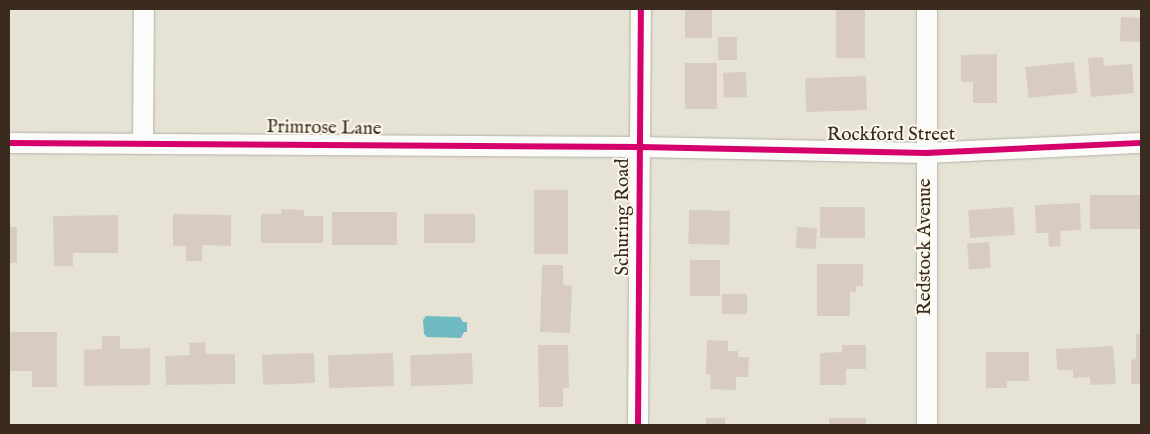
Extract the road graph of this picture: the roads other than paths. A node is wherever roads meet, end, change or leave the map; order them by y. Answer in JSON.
{"nodes":[{"id":1,"x":144,"y":9,"type":"edge"},
{"id":2,"x":641,"y":9,"type":"edge"},
{"id":3,"x":927,"y":9,"type":"edge"},
{"id":4,"x":143,"y":142,"type":"junction"},
{"id":5,"x":9,"y":143,"type":"edge"},
{"id":6,"x":1141,"y":143,"type":"edge"},
{"id":7,"x":640,"y":147,"type":"junction"},
{"id":8,"x":926,"y":153,"type":"junction"},
{"id":9,"x":638,"y":425,"type":"edge"},
{"id":10,"x":926,"y":425,"type":"edge"}],
"edges":[{"from":1,"to":4,"type":"street"},
{"from":2,"to":7,"type":"street","name":"Schuring Road"},
{"from":3,"to":8,"type":"street","name":"Redstock Avenue"},
{"from":4,"to":5,"type":"street","name":"Primrose Lane"},
{"from":4,"to":7,"type":"street","name":"Primrose Lane"},
{"from":6,"to":8,"type":"street","name":"Rockford Street"},
{"from":7,"to":8,"type":"street","name":"Rockford Street"},
{"from":7,"to":9,"type":"street","name":"Schuring Road"},
{"from":8,"to":10,"type":"street","name":"Redstock Avenue"}]}
